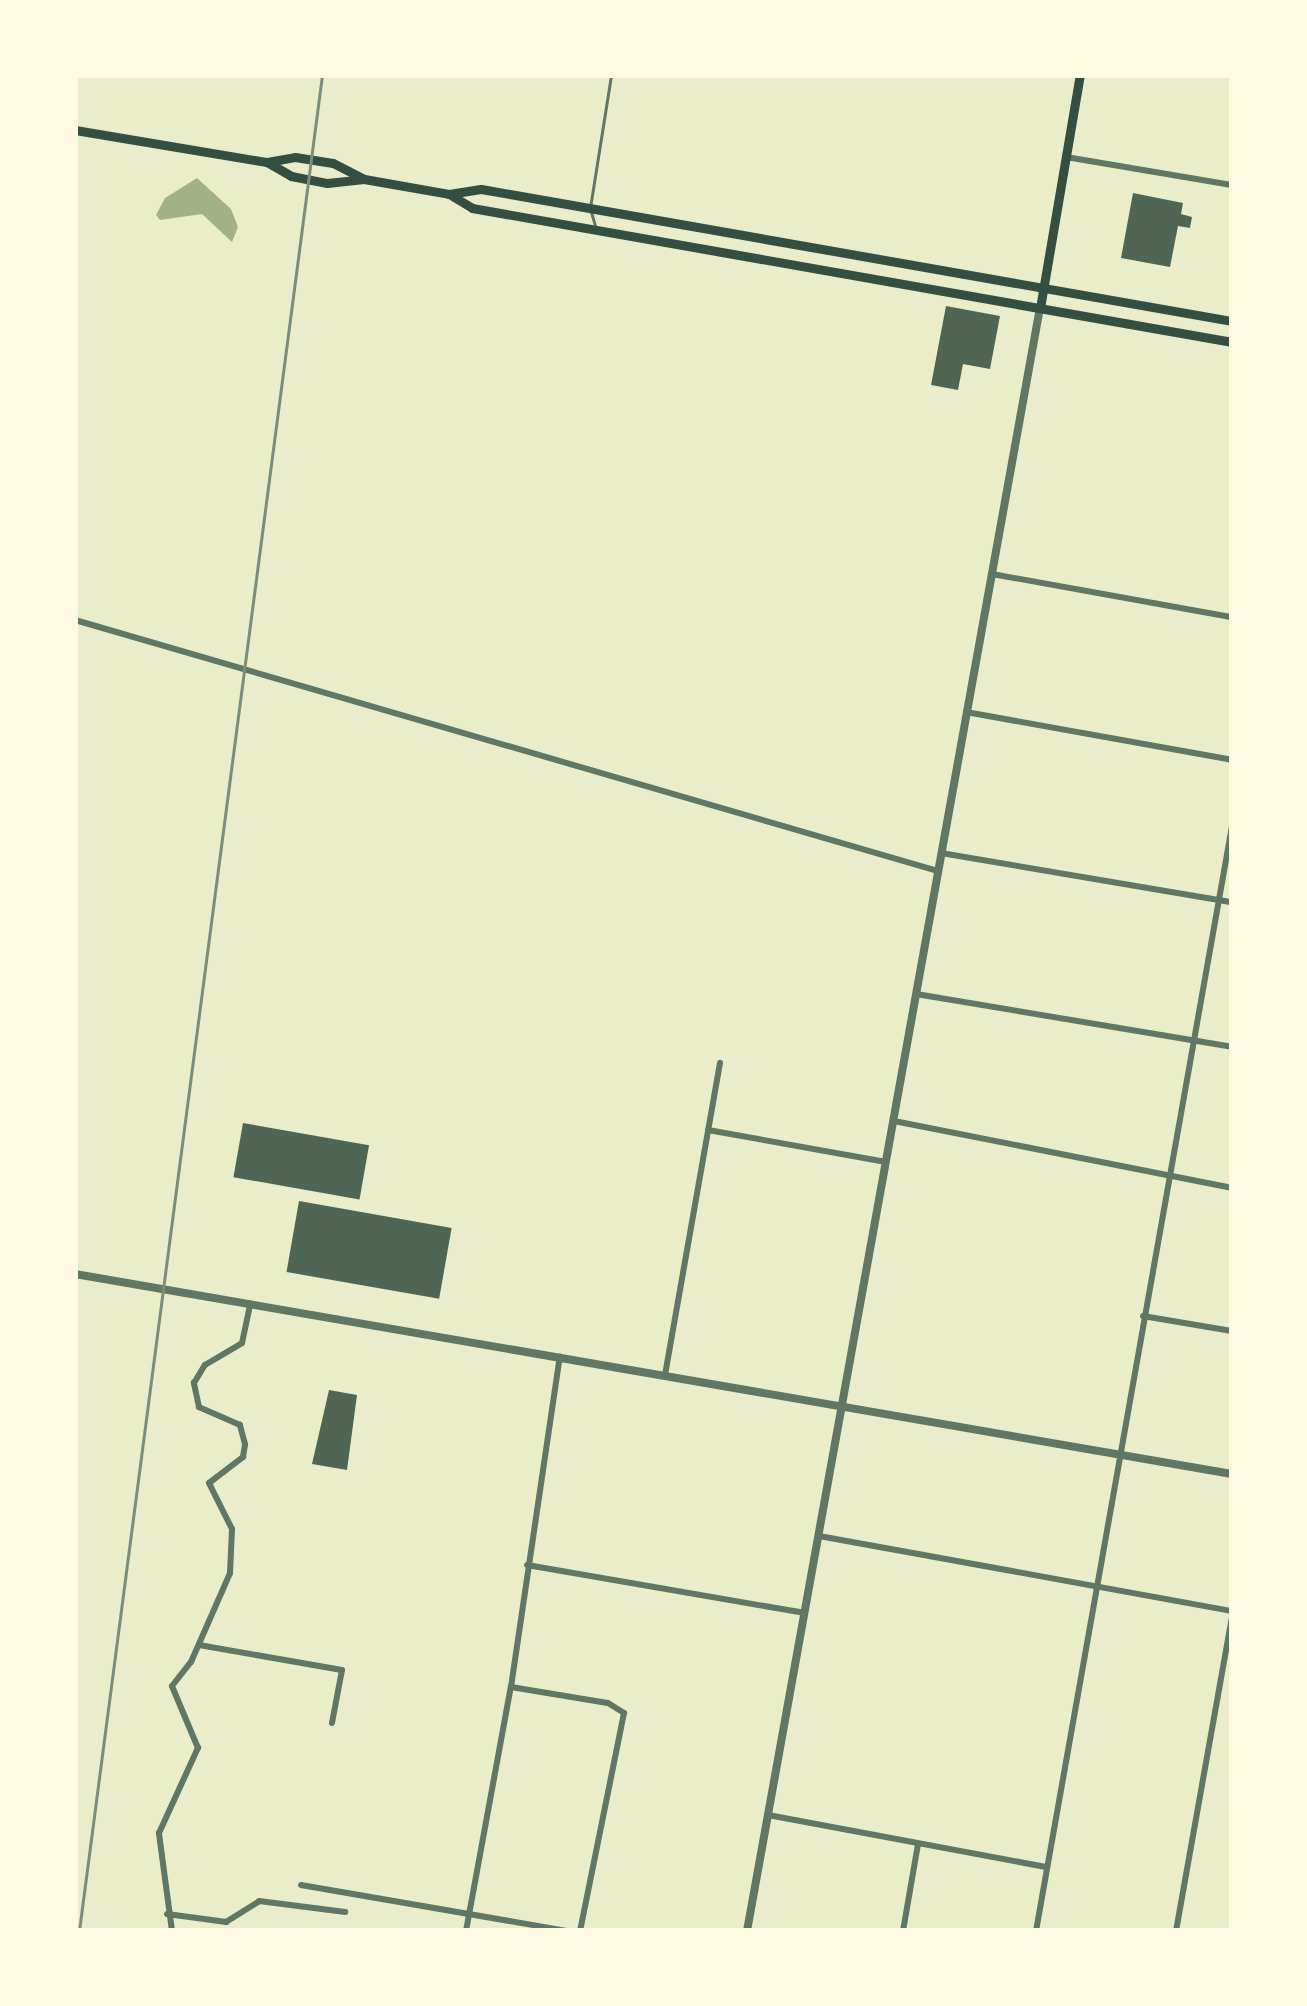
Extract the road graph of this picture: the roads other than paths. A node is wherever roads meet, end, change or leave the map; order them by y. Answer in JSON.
{"nodes":[{"id":1,"x":612,"y":75,"type":"edge"},
{"id":2,"x":1080,"y":75,"type":"edge"},
{"id":3,"x":75,"y":130,"type":"edge"},
{"id":4,"x":1066,"y":157,"type":"junction"},
{"id":5,"x":268,"y":162,"type":"junction"},
{"id":6,"x":364,"y":179,"type":"junction"},
{"id":7,"x":1232,"y":186,"type":"edge"},
{"id":8,"x":449,"y":194,"type":"junction"},
{"id":9,"x":590,"y":208,"type":"junction"},
{"id":10,"x":597,"y":230,"type":"junction"},
{"id":11,"x":1043,"y":287,"type":"junction"},
{"id":12,"x":1040,"y":308,"type":"junction"},
{"id":13,"x":1232,"y":321,"type":"edge"},
{"id":14,"x":1232,"y":342,"type":"edge"},
{"id":15,"x":992,"y":574,"type":"junction"},
{"id":16,"x":1232,"y":618,"type":"edge"},
{"id":17,"x":75,"y":620,"type":"edge"},
{"id":18,"x":966,"y":712,"type":"junction"},
{"id":19,"x":1232,"y":760,"type":"edge"},
{"id":20,"x":1232,"y":826,"type":"edge"},
{"id":21,"x":942,"y":853,"type":"junction"},
{"id":22,"x":938,"y":871,"type":"junction"},
{"id":23,"x":1219,"y":900,"type":"junction"},
{"id":24,"x":1232,"y":902,"type":"edge"},
{"id":25,"x":916,"y":994,"type":"junction"},
{"id":26,"x":1193,"y":1040,"type":"junction"},
{"id":27,"x":1232,"y":1047,"type":"edge"},
{"id":28,"x":720,"y":1063,"type":"dead end"},
{"id":29,"x":894,"y":1121,"type":"junction"},
{"id":30,"x":708,"y":1130,"type":"junction"},
{"id":31,"x":886,"y":1162,"type":"junction"},
{"id":32,"x":1168,"y":1178,"type":"junction"},
{"id":33,"x":1232,"y":1188,"type":"edge"},
{"id":34,"x":75,"y":1274,"type":"edge"},
{"id":35,"x":250,"y":1304,"type":"junction"},
{"id":36,"x":1144,"y":1316,"type":"junction"},
{"id":37,"x":1232,"y":1332,"type":"edge"},
{"id":38,"x":560,"y":1357,"type":"junction"},
{"id":39,"x":665,"y":1375,"type":"junction"},
{"id":40,"x":842,"y":1406,"type":"junction"},
{"id":41,"x":1119,"y":1454,"type":"junction"},
{"id":42,"x":1232,"y":1474,"type":"edge"},
{"id":43,"x":818,"y":1536,"type":"junction"},
{"id":44,"x":527,"y":1565,"type":"junction"},
{"id":45,"x":1098,"y":1586,"type":"junction"},
{"id":46,"x":804,"y":1614,"type":"junction"},
{"id":47,"x":1232,"y":1614,"type":"edge"},
{"id":48,"x":199,"y":1645,"type":"junction"},
{"id":49,"x":511,"y":1687,"type":"junction"},
{"id":50,"x":332,"y":1723,"type":"dead end"},
{"id":51,"x":768,"y":1815,"type":"junction"},
{"id":52,"x":918,"y":1844,"type":"junction"},
{"id":53,"x":1047,"y":1867,"type":"junction"},
{"id":54,"x":302,"y":1884,"type":"dead end"},
{"id":55,"x":346,"y":1912,"type":"dead end"},
{"id":56,"x":470,"y":1912,"type":"junction"},
{"id":57,"x":168,"y":1914,"type":"junction"},
{"id":58,"x":212,"y":1922,"type":"junction"},
{"id":59,"x":172,"y":1931,"type":"edge"},
{"id":60,"x":211,"y":1931,"type":"edge"},
{"id":61,"x":466,"y":1931,"type":"edge"},
{"id":62,"x":568,"y":1931,"type":"edge"},
{"id":63,"x":580,"y":1931,"type":"edge"},
{"id":64,"x":747,"y":1931,"type":"edge"},
{"id":65,"x":903,"y":1931,"type":"edge"},
{"id":66,"x":1036,"y":1931,"type":"edge"},
{"id":67,"x":1176,"y":1931,"type":"edge"}],
"edges":[{"from":1,"to":9,"type":"lane"},
{"from":2,"to":4,"type":"main road"},
{"from":3,"to":5,"type":"main road"},
{"from":4,"to":7,"type":"street"},
{"from":4,"to":11,"type":"main road"},
{"from":5,"to":6,"type":"main road"},
{"from":5,"to":6,"type":"main road"},
{"from":6,"to":8,"type":"main road"},
{"from":8,"to":9,"type":"main road"},
{"from":8,"to":10,"type":"main road"},
{"from":9,"to":10,"type":"lane"},
{"from":9,"to":11,"type":"main road"},
{"from":10,"to":12,"type":"main road"},
{"from":11,"to":12,"type":"main road"},
{"from":11,"to":13,"type":"main road"},
{"from":12,"to":14,"type":"main road"},
{"from":12,"to":15,"type":"street"},
{"from":15,"to":16,"type":"street"},
{"from":15,"to":18,"type":"street"},
{"from":17,"to":22,"type":"street"},
{"from":18,"to":19,"type":"street"},
{"from":18,"to":21,"type":"street"},
{"from":20,"to":23,"type":"street"},
{"from":21,"to":22,"type":"street"},
{"from":21,"to":23,"type":"street"},
{"from":22,"to":25,"type":"street"},
{"from":23,"to":24,"type":"street"},
{"from":23,"to":26,"type":"street"},
{"from":25,"to":26,"type":"street"},
{"from":25,"to":29,"type":"street"},
{"from":26,"to":27,"type":"street"},
{"from":26,"to":32,"type":"street"},
{"from":28,"to":30,"type":"street"},
{"from":29,"to":31,"type":"street"},
{"from":29,"to":32,"type":"street"},
{"from":30,"to":31,"type":"street"},
{"from":30,"to":39,"type":"street"},
{"from":31,"to":40,"type":"street"},
{"from":32,"to":33,"type":"street"},
{"from":32,"to":36,"type":"street"},
{"from":34,"to":35,"type":"street"},
{"from":35,"to":38,"type":"street"},
{"from":35,"to":48,"type":"street"},
{"from":36,"to":37,"type":"street"},
{"from":36,"to":41,"type":"street"},
{"from":38,"to":39,"type":"street"},
{"from":38,"to":44,"type":"street"},
{"from":39,"to":40,"type":"street"},
{"from":40,"to":41,"type":"street"},
{"from":40,"to":43,"type":"street"},
{"from":41,"to":42,"type":"street"},
{"from":41,"to":45,"type":"street"},
{"from":43,"to":45,"type":"street"},
{"from":43,"to":46,"type":"street"},
{"from":44,"to":46,"type":"street"},
{"from":44,"to":49,"type":"street"},
{"from":45,"to":47,"type":"street"},
{"from":45,"to":53,"type":"street"},
{"from":46,"to":51,"type":"street"},
{"from":47,"to":67,"type":"street"},
{"from":48,"to":50,"type":"street"},
{"from":48,"to":57,"type":"street"},
{"from":49,"to":56,"type":"street"},
{"from":49,"to":63,"type":"street"},
{"from":51,"to":52,"type":"street"},
{"from":51,"to":64,"type":"street"},
{"from":52,"to":53,"type":"street"},
{"from":52,"to":65,"type":"street"},
{"from":53,"to":66,"type":"street"},
{"from":54,"to":56,"type":"street"},
{"from":55,"to":58,"type":"street"},
{"from":56,"to":61,"type":"street"},
{"from":56,"to":62,"type":"street"},
{"from":57,"to":58,"type":"street"},
{"from":57,"to":59,"type":"street"},
{"from":58,"to":60,"type":"street"}]}
